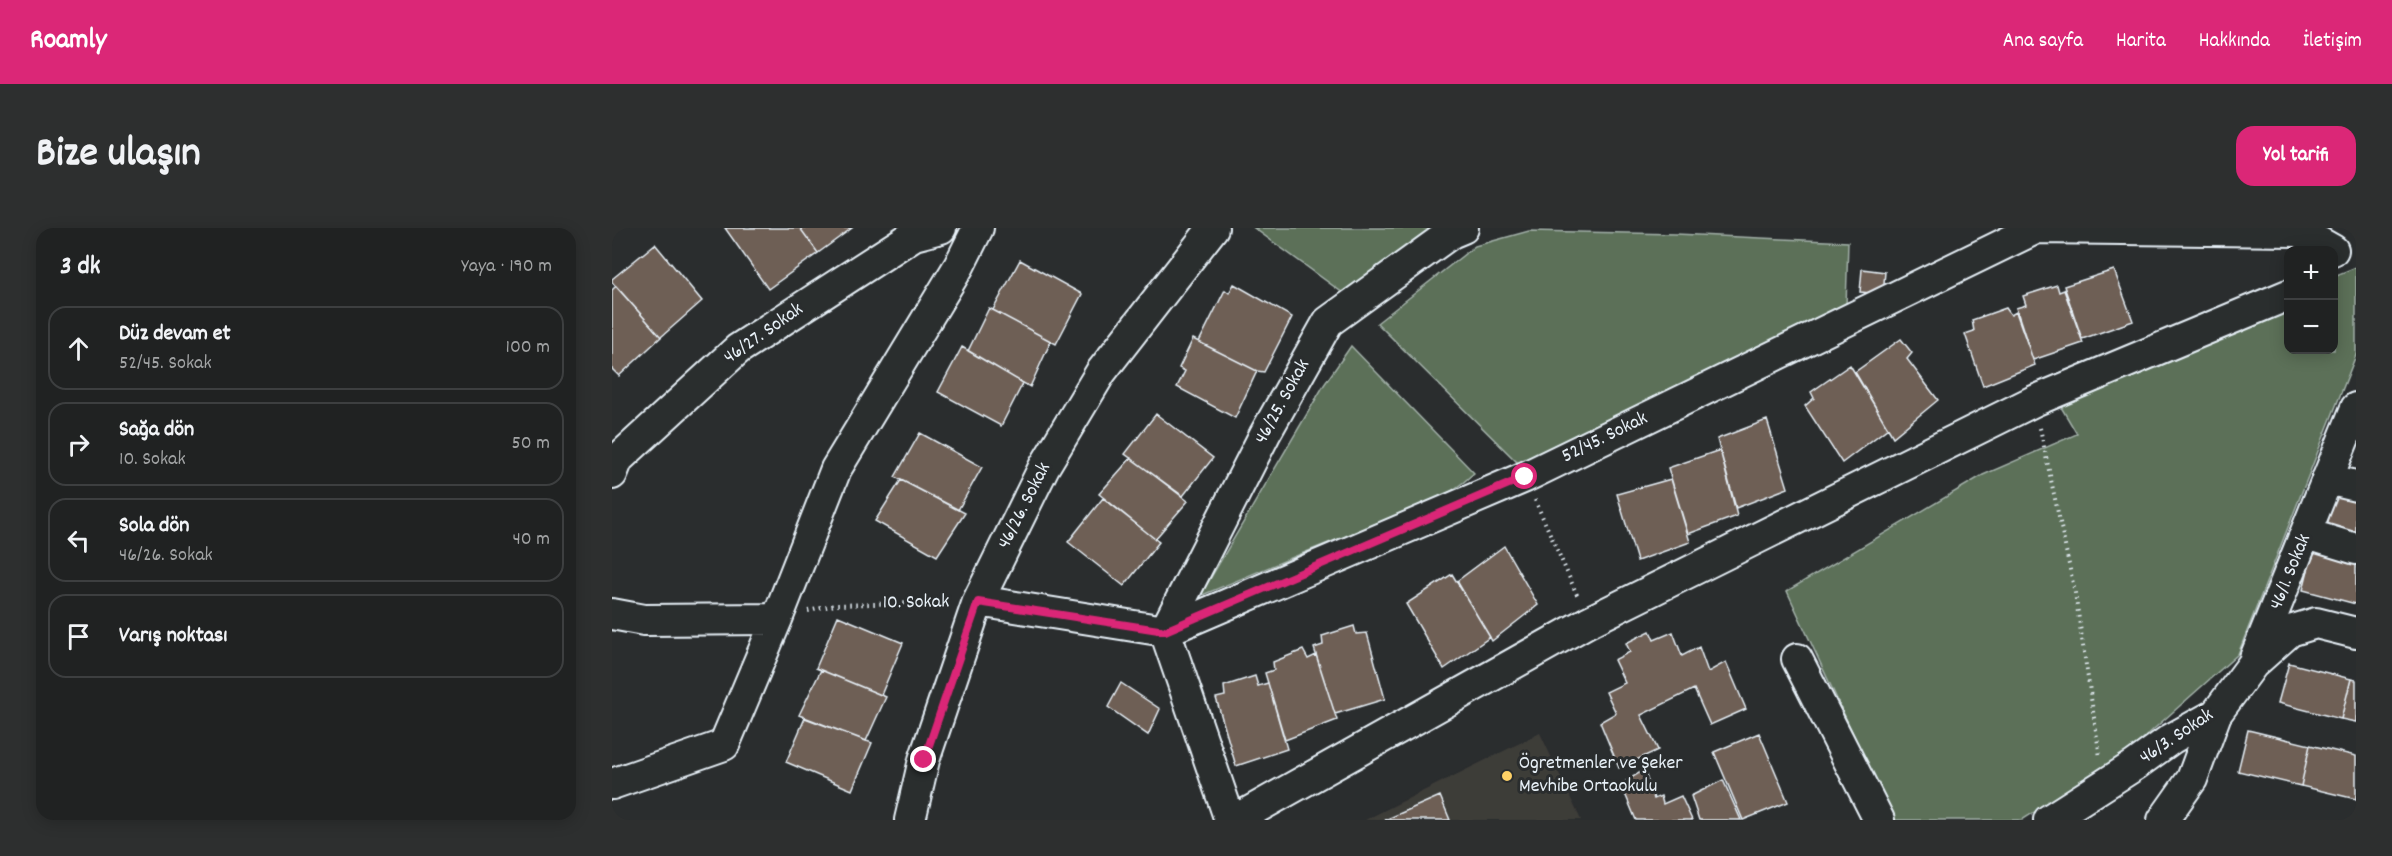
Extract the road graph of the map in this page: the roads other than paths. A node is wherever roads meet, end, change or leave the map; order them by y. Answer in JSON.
{"nodes":[{"id":1,"x":941,"y":228,"type":"edge"},
{"id":2,"x":978,"y":228,"type":"edge"},
{"id":3,"x":1211,"y":228,"type":"edge"},
{"id":4,"x":2036,"y":228,"type":"edge"},
{"id":5,"x":1455,"y":230,"type":"edge"},
{"id":6,"x":2330,"y":246,"type":"edge"},
{"id":7,"x":2284,"y":297,"type":"edge"},
{"id":8,"x":2355,"y":413,"type":"edge"},
{"id":9,"x":612,"y":474,"type":"edge"},
{"id":10,"x":2327,"y":479,"type":"junction"},
{"id":11,"x":2356,"y":486,"type":"edge"},
{"id":12,"x":2307,"y":534,"type":"junction"},
{"id":13,"x":2356,"y":549,"type":"edge"},
{"id":14,"x":978,"y":602,"type":"junction"},
{"id":15,"x":612,"y":614,"type":"edge"},
{"id":16,"x":777,"y":619,"type":"junction"},
{"id":17,"x":1165,"y":631,"type":"junction"},
{"id":18,"x":2356,"y":633,"type":"edge"},
{"id":19,"x":1797,"y":659,"type":"dead end"},
{"id":20,"x":2253,"y":664,"type":"junction"},
{"id":21,"x":2216,"y":714,"type":"junction"},
{"id":22,"x":612,"y":784,"type":"edge"},
{"id":23,"x":910,"y":820,"type":"edge"},
{"id":24,"x":1230,"y":820,"type":"edge"},
{"id":25,"x":1235,"y":820,"type":"edge"},
{"id":26,"x":1879,"y":820,"type":"edge"},
{"id":27,"x":2049,"y":820,"type":"edge"},
{"id":28,"x":2163,"y":820,"type":"edge"}],
"edges":[{"from":1,"to":9,"type":"street","name":"46/27. Sokak"},
{"from":2,"to":16,"type":"street"},
{"from":3,"to":14,"type":"street","name":"46/26. Sokak"},
{"from":4,"to":6,"type":"street"},
{"from":4,"to":17,"type":"street","name":"52/45. Sokak"},
{"from":5,"to":17,"type":"street","name":"46/25. Sokak"},
{"from":7,"to":25,"type":"street"},
{"from":8,"to":10,"type":"street","name":"46/1. Sokak"},
{"from":10,"to":11,"type":"street"},
{"from":10,"to":12,"type":"street","name":"46/1. Sokak"},
{"from":12,"to":13,"type":"street"},
{"from":12,"to":20,"type":"street","name":"46/1. Sokak"},
{"from":14,"to":17,"type":"street","name":"10. Sokak"},
{"from":14,"to":23,"type":"street","name":"46/26. Sokak"},
{"from":15,"to":16,"type":"street"},
{"from":16,"to":22,"type":"street"},
{"from":17,"to":24,"type":"street"},
{"from":18,"to":20,"type":"street","name":"46/3. Sokak"},
{"from":19,"to":26,"type":"street"},
{"from":20,"to":21,"type":"street","name":"46/3. Sokak"},
{"from":21,"to":27,"type":"street","name":"46/3. Sokak"},
{"from":21,"to":28,"type":"street"}]}
